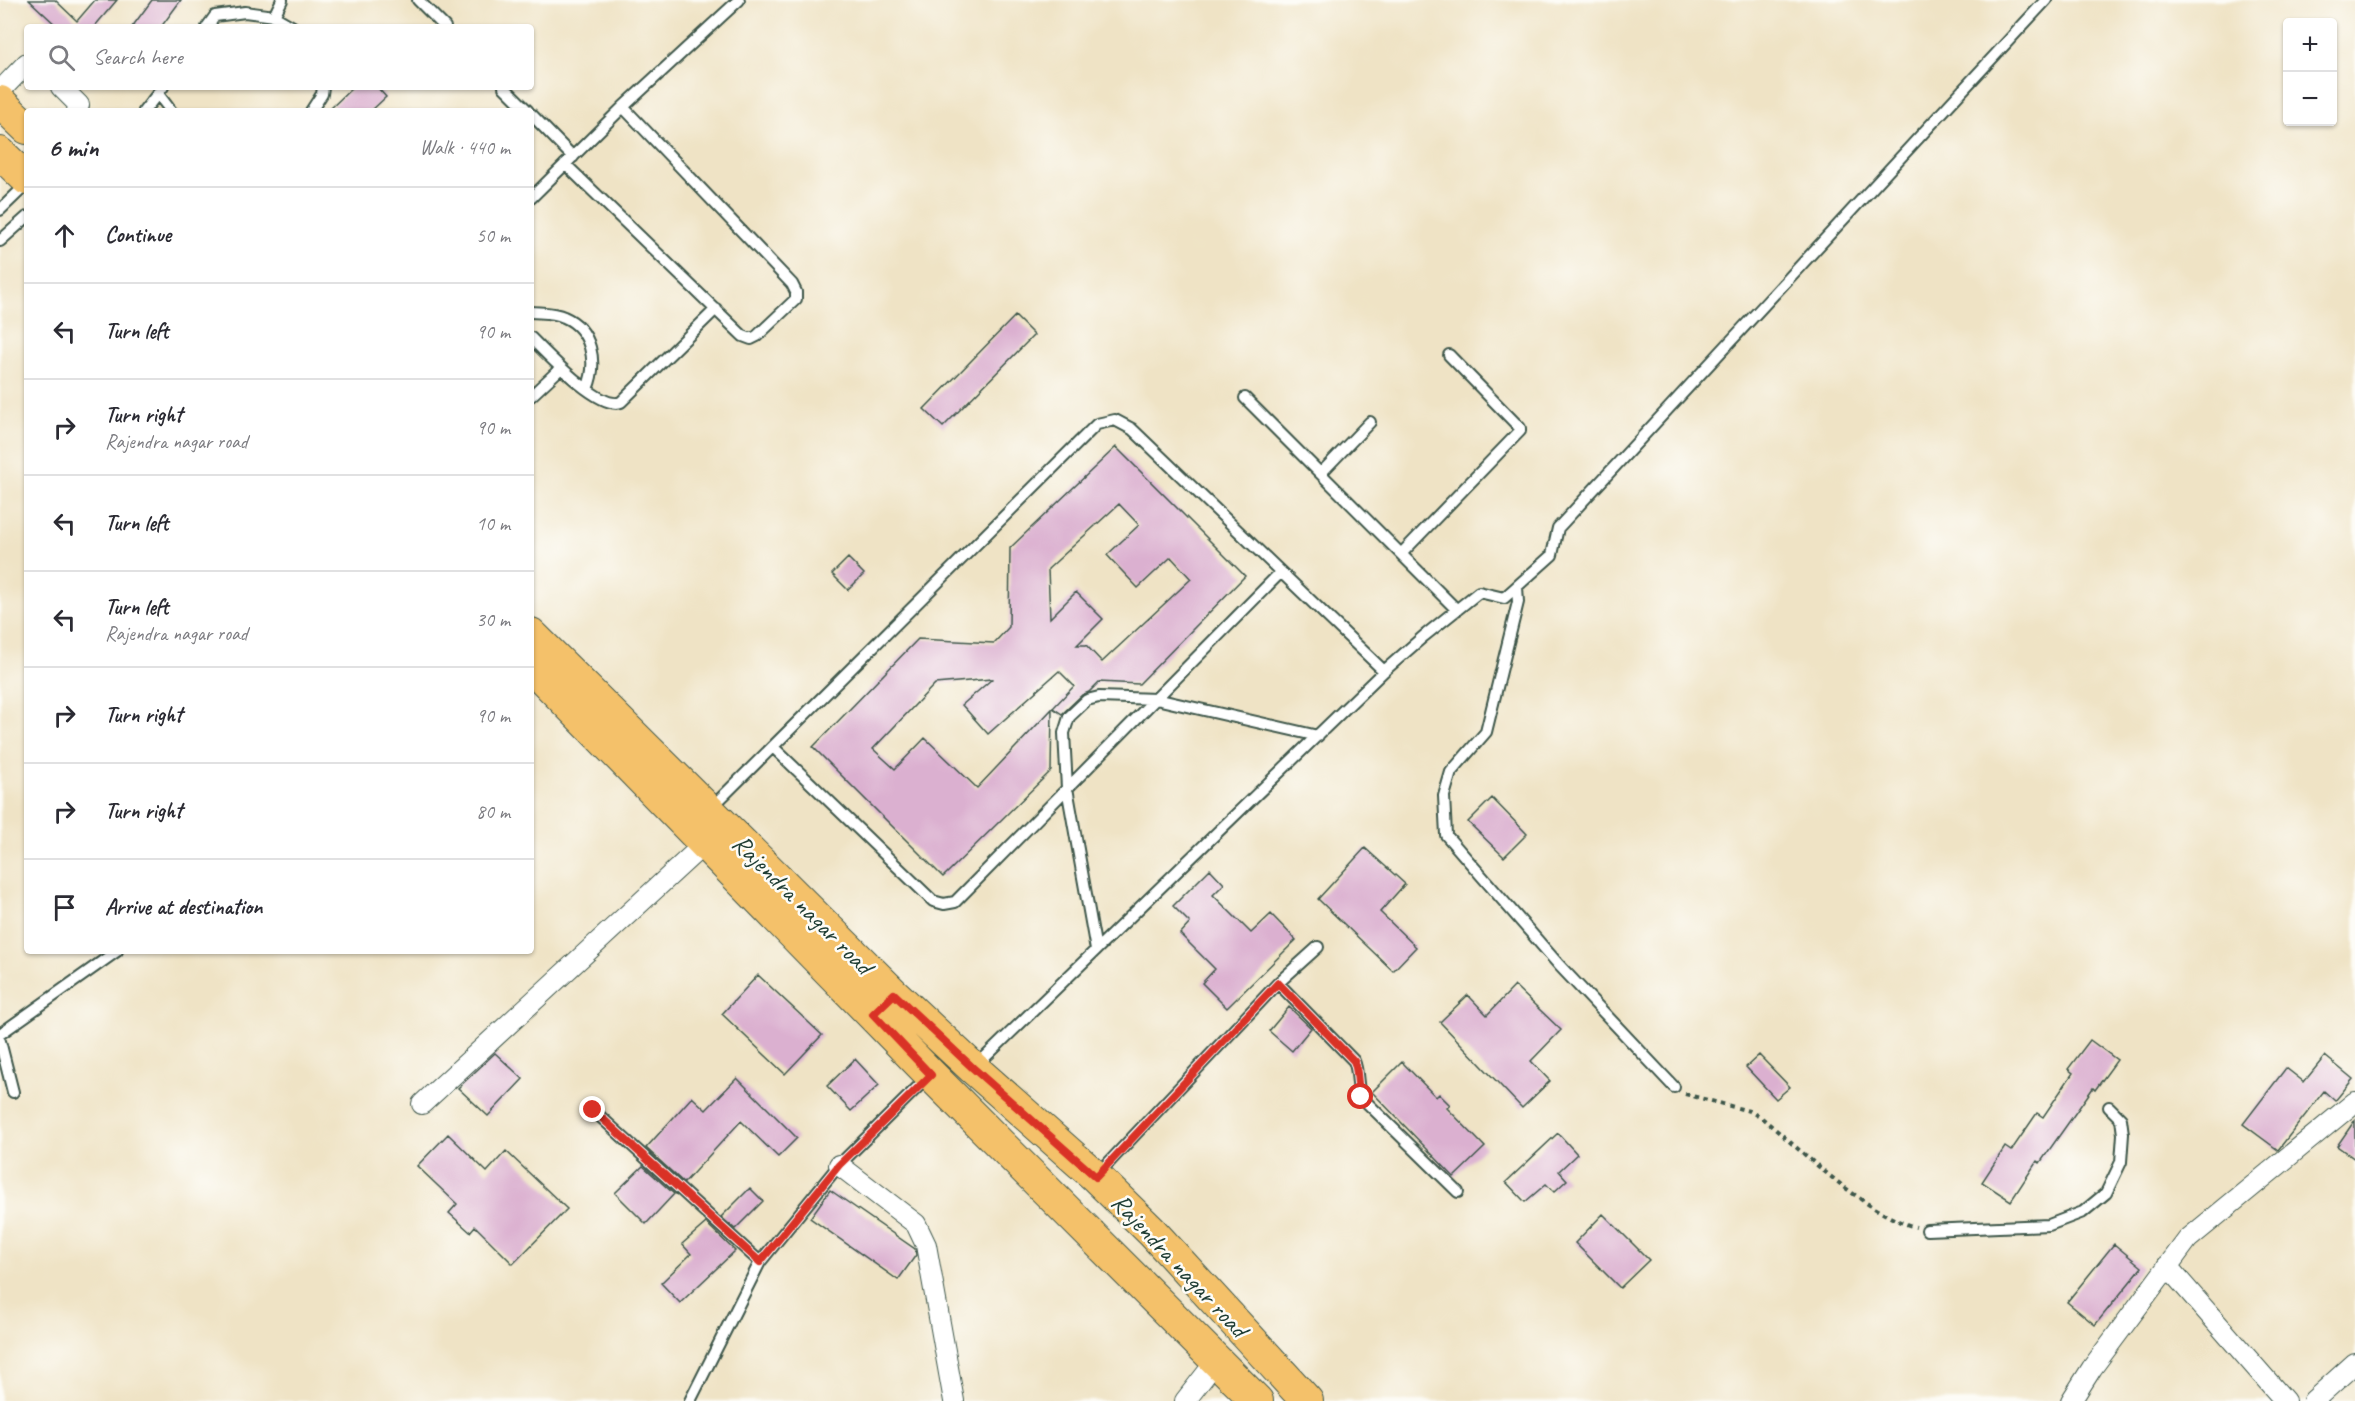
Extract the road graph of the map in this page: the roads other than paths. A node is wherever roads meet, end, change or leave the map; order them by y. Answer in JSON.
{"nodes":[{"id":1,"x":282,"y":0,"type":"edge"},
{"id":2,"x":418,"y":0,"type":"edge"},
{"id":3,"x":739,"y":0,"type":"edge"},
{"id":4,"x":2046,"y":0,"type":"edge"},
{"id":5,"x":274,"y":16,"type":"junction"},
{"id":6,"x":209,"y":24,"type":"edge"},
{"id":7,"x":288,"y":24,"type":"edge"},
{"id":8,"x":442,"y":24,"type":"edge"},
{"id":9,"x":24,"y":66,"type":"edge"},
{"id":10,"x":63,"y":90,"type":"edge"},
{"id":11,"x":160,"y":90,"type":"edge"},
{"id":12,"x":323,"y":90,"type":"edge"},
{"id":13,"x":507,"y":90,"type":"edge"},
{"id":14,"x":0,"y":91,"type":"edge"},
{"id":15,"x":0,"y":102,"type":"edge"},
{"id":16,"x":623,"y":107,"type":"junction"},
{"id":17,"x":78,"y":108,"type":"edge"},
{"id":18,"x":146,"y":108,"type":"edge"},
{"id":19,"x":169,"y":108,"type":"edge"},
{"id":20,"x":313,"y":108,"type":"edge"},
{"id":21,"x":524,"y":108,"type":"edge"},
{"id":22,"x":534,"y":119,"type":"edge"},
{"id":23,"x":24,"y":125,"type":"edge"},
{"id":24,"x":0,"y":153,"type":"edge"},
{"id":25,"x":569,"y":160,"type":"junction"},
{"id":26,"x":24,"y":176,"type":"edge"},
{"id":27,"x":24,"y":187,"type":"edge"},
{"id":28,"x":534,"y":195,"type":"edge"},
{"id":29,"x":0,"y":210,"type":"edge"},
{"id":30,"x":24,"y":220,"type":"edge"},
{"id":31,"x":0,"y":241,"type":"edge"},
{"id":32,"x":716,"y":309,"type":"junction"},
{"id":33,"x":534,"y":312,"type":"edge"},
{"id":34,"x":534,"y":341,"type":"edge"},
{"id":35,"x":1449,"y":355,"type":"dead end"},
{"id":36,"x":561,"y":368,"type":"junction"},
{"id":37,"x":587,"y":388,"type":"junction"},
{"id":38,"x":534,"y":393,"type":"edge"},
{"id":39,"x":1245,"y":399,"type":"dead end"},
{"id":40,"x":1370,"y":422,"type":"dead end"},
{"id":41,"x":1321,"y":472,"type":"junction"},
{"id":42,"x":1401,"y":554,"type":"junction"},
{"id":43,"x":1281,"y":572,"type":"junction"},
{"id":44,"x":1517,"y":587,"type":"junction"},
{"id":45,"x":1457,"y":610,"type":"junction"},
{"id":46,"x":534,"y":637,"type":"edge"},
{"id":47,"x":534,"y":669,"type":"edge"},
{"id":48,"x":1384,"y":671,"type":"junction"},
{"id":49,"x":1156,"y":699,"type":"junction"},
{"id":50,"x":1318,"y":736,"type":"junction"},
{"id":51,"x":773,"y":747,"type":"junction"},
{"id":52,"x":1067,"y":788,"type":"junction"},
{"id":53,"x":709,"y":811,"type":"junction"},
{"id":54,"x":703,"y":845,"type":"junction"},
{"id":55,"x":1318,"y":947,"type":"dead end"},
{"id":56,"x":1096,"y":950,"type":"junction"},
{"id":57,"x":113,"y":954,"type":"edge"},
{"id":58,"x":1278,"y":983,"type":"junction"},
{"id":59,"x":883,"y":1004,"type":"junction"},
{"id":60,"x":0,"y":1034,"type":"edge"},
{"id":61,"x":0,"y":1041,"type":"edge"},
{"id":62,"x":973,"y":1068,"type":"junction"},
{"id":63,"x":931,"y":1075,"type":"junction"},
{"id":64,"x":1674,"y":1087,"type":"road end"},
{"id":65,"x":13,"y":1092,"type":"dead end"},
{"id":66,"x":2355,"y":1102,"type":"edge"},
{"id":67,"x":422,"y":1104,"type":"dead end"},
{"id":68,"x":2109,"y":1107,"type":"dead end"},
{"id":69,"x":593,"y":1110,"type":"dead end"},
{"id":70,"x":839,"y":1165,"type":"junction"},
{"id":71,"x":1096,"y":1177,"type":"junction"},
{"id":72,"x":1458,"y":1192,"type":"dead end"},
{"id":73,"x":1927,"y":1230,"type":"road end"},
{"id":74,"x":760,"y":1262,"type":"junction"},
{"id":75,"x":2167,"y":1266,"type":"junction"},
{"id":76,"x":1217,"y":1360,"type":"junction"},
{"id":77,"x":2355,"y":1364,"type":"edge"},
{"id":78,"x":690,"y":1401,"type":"edge"},
{"id":79,"x":954,"y":1401,"type":"edge"},
{"id":80,"x":1185,"y":1401,"type":"edge"},
{"id":81,"x":1257,"y":1401,"type":"edge"},
{"id":82,"x":1306,"y":1401,"type":"edge"},
{"id":83,"x":2071,"y":1401,"type":"edge"},
{"id":84,"x":2285,"y":1401,"type":"edge"},
{"id":85,"x":2313,"y":1401,"type":"edge"}],
"edges":[{"from":1,"to":5,"type":"lane"},
{"from":2,"to":8,"type":"lane"},
{"from":3,"to":16,"type":"lane"},
{"from":4,"to":44,"type":"lane"},
{"from":5,"to":6,"type":"lane"},
{"from":5,"to":7,"type":"lane"},
{"from":9,"to":14,"type":"street"},
{"from":10,"to":17,"type":"street"},
{"from":11,"to":18,"type":"lane"},
{"from":11,"to":19,"type":"lane"},
{"from":12,"to":20,"type":"lane"},
{"from":13,"to":21,"type":"lane"},
{"from":15,"to":23,"type":"main road"},
{"from":16,"to":25,"type":"lane"},
{"from":16,"to":32,"type":"lane"},
{"from":22,"to":25,"type":"lane"},
{"from":24,"to":26,"type":"main road"},
{"from":25,"to":28,"type":"lane"},
{"from":25,"to":32,"type":"lane"},
{"from":27,"to":29,"type":"lane"},
{"from":30,"to":31,"type":"lane"},
{"from":32,"to":37,"type":"lane"},
{"from":33,"to":37,"type":"lane"},
{"from":34,"to":36,"type":"lane"},
{"from":35,"to":42,"type":"lane"},
{"from":36,"to":37,"type":"lane"},
{"from":36,"to":38,"type":"lane"},
{"from":39,"to":41,"type":"lane"},
{"from":40,"to":41,"type":"lane"},
{"from":41,"to":42,"type":"lane"},
{"from":42,"to":45,"type":"lane"},
{"from":43,"to":48,"type":"lane"},
{"from":43,"to":49,"type":"lane"},
{"from":43,"to":51,"type":"lane"},
{"from":44,"to":45,"type":"lane"},
{"from":44,"to":64,"type":"lane"},
{"from":45,"to":48,"type":"lane"},
{"from":46,"to":53,"type":"main road","name":"Rajendra nagar road"},
{"from":47,"to":54,"type":"main road","name":"Rajendra nagar road"},
{"from":48,"to":50,"type":"lane"},
{"from":49,"to":50,"type":"lane"},
{"from":49,"to":52,"type":"lane"},
{"from":49,"to":52,"type":"lane"},
{"from":50,"to":56,"type":"lane"},
{"from":51,"to":52,"type":"lane"},
{"from":51,"to":53,"type":"lane"},
{"from":52,"to":56,"type":"lane"},
{"from":53,"to":59,"type":"main road","name":"Rajendra nagar road"},
{"from":54,"to":59,"type":"main road","name":"Rajendra nagar road"},
{"from":54,"to":67,"type":"street"},
{"from":55,"to":58,"type":"lane"},
{"from":56,"to":62,"type":"lane"},
{"from":57,"to":60,"type":"lane"},
{"from":58,"to":71,"type":"lane"},
{"from":58,"to":72,"type":"lane"},
{"from":59,"to":62,"type":"main road","name":"Rajendra nagar road"},
{"from":59,"to":63,"type":"main road","name":"Rajendra nagar road"},
{"from":61,"to":65,"type":"lane"},
{"from":62,"to":71,"type":"main road","name":"Rajendra nagar road"},
{"from":63,"to":70,"type":"lane"},
{"from":63,"to":76,"type":"main road","name":"Rajendra nagar road"},
{"from":66,"to":75,"type":"street"},
{"from":68,"to":73,"type":"lane"},
{"from":69,"to":74,"type":"lane"},
{"from":70,"to":74,"type":"lane"},
{"from":70,"to":79,"type":"street"},
{"from":71,"to":82,"type":"main road","name":"Rajendra nagar road"},
{"from":74,"to":78,"type":"lane"},
{"from":75,"to":83,"type":"street"},
{"from":75,"to":84,"type":"street"},
{"from":76,"to":80,"type":"street"},
{"from":76,"to":81,"type":"main road","name":"Rajendra nagar road"},
{"from":77,"to":85,"type":"street"}]}
